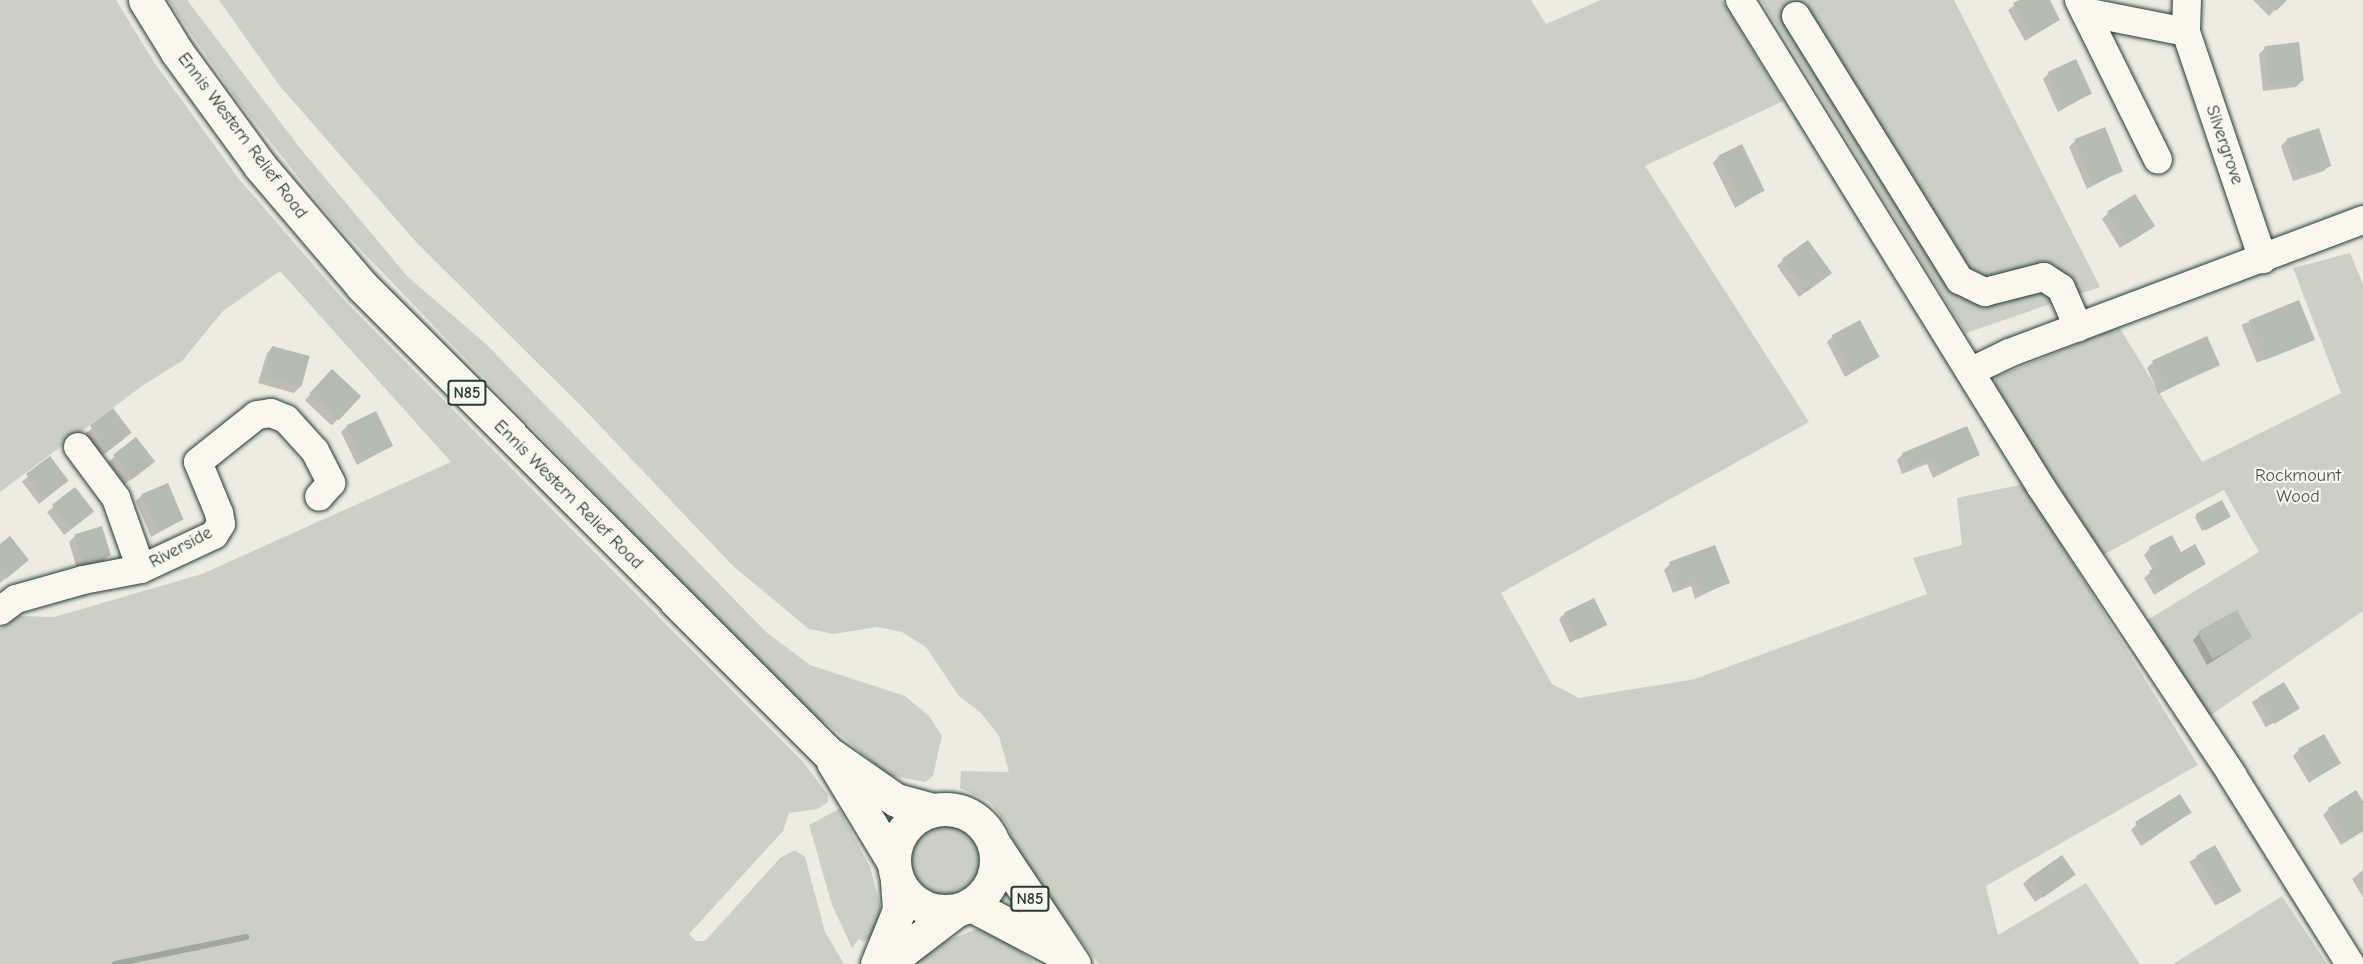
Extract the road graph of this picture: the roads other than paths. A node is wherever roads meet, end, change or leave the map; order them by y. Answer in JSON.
{"nodes":[{"id":1,"x":145,"y":0,"type":"edge"},
{"id":2,"x":1740,"y":0,"type":"edge"},
{"id":3,"x":2187,"y":0,"type":"edge"},
{"id":4,"x":2082,"y":6,"type":"edge"},
{"id":5,"x":1796,"y":16,"type":"dead end"},
{"id":6,"x":2186,"y":32,"type":"junction"},
{"id":7,"x":2158,"y":160,"type":"dead end"},
{"id":8,"x":2363,"y":220,"type":"edge"},
{"id":9,"x":2263,"y":259,"type":"junction"},
{"id":10,"x":2078,"y":327,"type":"junction"},
{"id":11,"x":1972,"y":371,"type":"junction"},
{"id":12,"x":78,"y":447,"type":"dead end"},
{"id":13,"x":319,"y":497,"type":"dead end"},
{"id":14,"x":141,"y":569,"type":"junction"},
{"id":15,"x":0,"y":611,"type":"edge"},
{"id":16,"x":827,"y":752,"type":"junction"},
{"id":17,"x":933,"y":810,"type":"junction"},
{"id":18,"x":994,"y":844,"type":"junction"},
{"id":19,"x":896,"y":871,"type":"junction"},
{"id":20,"x":963,"y":908,"type":"junction"},
{"id":21,"x":1070,"y":959,"type":"edge"},
{"id":22,"x":877,"y":964,"type":"edge"},
{"id":23,"x":886,"y":964,"type":"edge"},
{"id":24,"x":2350,"y":964,"type":"edge"}],
"edges":[{"from":1,"to":16,"type":"main road","name":"Ennis Western Relief Road","number":"N85"},
{"from":2,"to":11,"type":"street"},
{"from":3,"to":6,"type":"street","name":"Silvergrove"},
{"from":4,"to":6,"type":"street"},
{"from":4,"to":7,"type":"street"},
{"from":5,"to":10,"type":"street"},
{"from":6,"to":9,"type":"street","name":"Silvergrove"},
{"from":8,"to":9,"type":"street"},
{"from":9,"to":10,"type":"street"},
{"from":10,"to":11,"type":"street"},
{"from":11,"to":24,"type":"street"},
{"from":12,"to":14,"type":"street","name":"Riverside"},
{"from":13,"to":14,"type":"street","name":"Riverside"},
{"from":14,"to":15,"type":"street","name":"Riverside"},
{"from":16,"to":17,"type":"main road","name":"Ennis Western Relief Road","number":"N85"},
{"from":16,"to":19,"type":"main road","name":"Ennis Western Relief Road","number":"N85"},
{"from":17,"to":18,"type":"main road","number":"N85"},
{"from":17,"to":19,"type":"main road"},
{"from":18,"to":20,"type":"main road","number":"N85"},
{"from":18,"to":21,"type":"main road","number":"N85"},
{"from":19,"to":20,"type":"main road","number":"N85"},
{"from":19,"to":22,"type":"main road","name":"Ennis Western Relief Road"},
{"from":20,"to":21,"type":"main road","number":"N85"},
{"from":20,"to":23,"type":"main road"}]}
